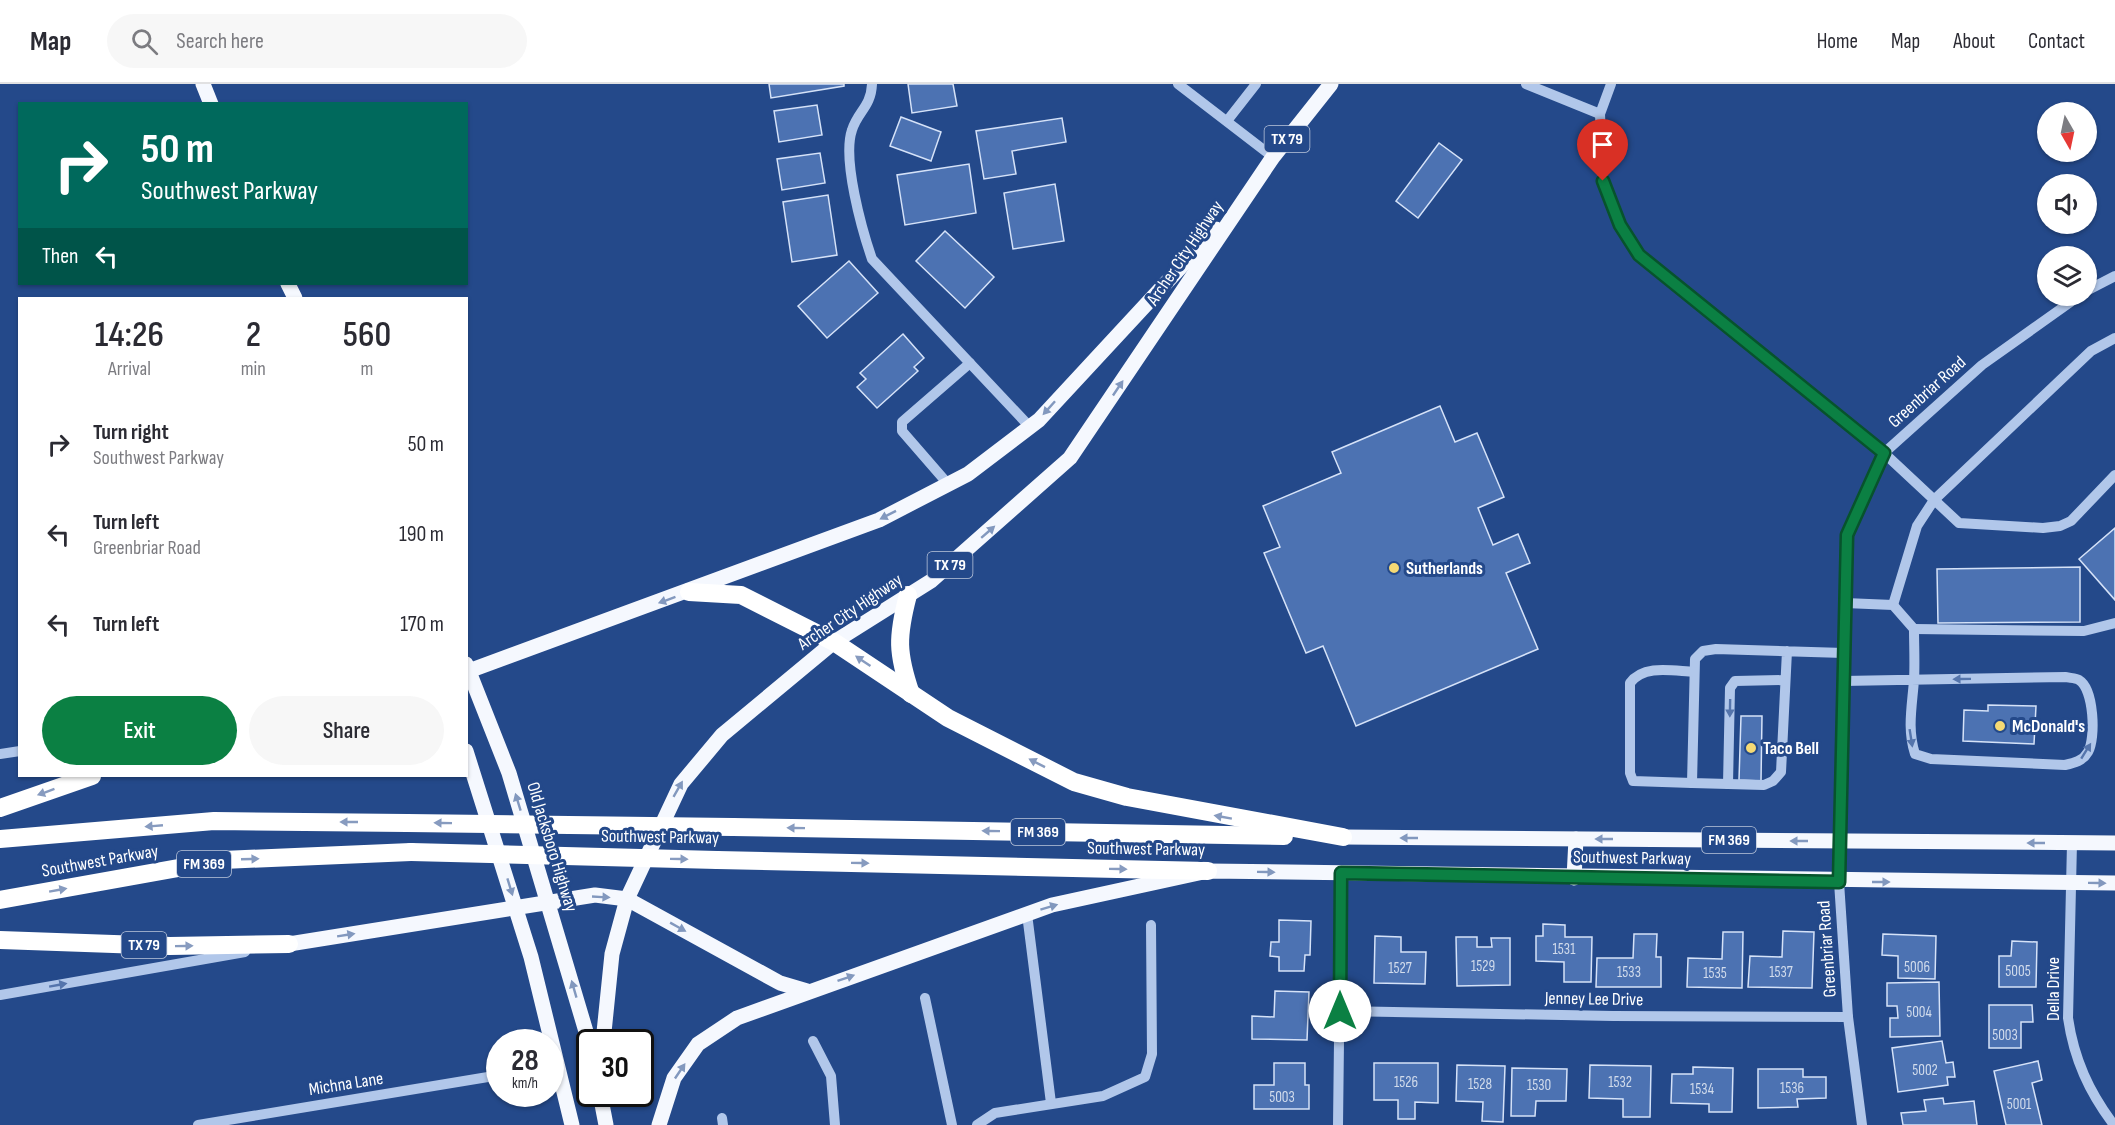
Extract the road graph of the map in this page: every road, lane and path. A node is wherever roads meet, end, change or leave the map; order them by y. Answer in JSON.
{"nodes":[{"id":1,"x":203,"y":84,"type":"edge"},
{"id":2,"x":872,"y":84,"type":"edge"},
{"id":3,"x":1178,"y":84,"type":"edge"},
{"id":4,"x":1256,"y":84,"type":"edge"},
{"id":5,"x":1331,"y":84,"type":"edge"},
{"id":6,"x":1526,"y":84,"type":"edge"},
{"id":7,"x":1611,"y":84,"type":"edge"},
{"id":8,"x":210,"y":102,"type":"edge"},
{"id":9,"x":1600,"y":114,"type":"junction"},
{"id":10,"x":1227,"y":121,"type":"junction"},
{"id":11,"x":1273,"y":157,"type":"junction"},
{"id":12,"x":1247,"y":196,"type":"junction"},
{"id":13,"x":2115,"y":276,"type":"edge"},
{"id":14,"x":2097,"y":285,"type":"edge"},
{"id":15,"x":2065,"y":306,"type":"edge"},
{"id":16,"x":2115,"y":338,"type":"edge"},
{"id":17,"x":970,"y":363,"type":"junction"},
{"id":18,"x":1030,"y":426,"type":"junction"},
{"id":19,"x":1884,"y":453,"type":"junction"},
{"id":20,"x":2115,"y":475,"type":"edge"},
{"id":21,"x":948,"y":484,"type":"junction"},
{"id":22,"x":1934,"y":500,"type":"junction"},
{"id":23,"x":689,"y":592,"type":"junction"},
{"id":24,"x":908,"y":596,"type":"junction"},
{"id":25,"x":1845,"y":603,"type":"junction"},
{"id":26,"x":1893,"y":604,"type":"junction"},
{"id":27,"x":2115,"y":622,"type":"edge"},
{"id":28,"x":1914,"y":629,"type":"junction"},
{"id":29,"x":834,"y":642,"type":"junction"},
{"id":30,"x":1786,"y":651,"type":"junction"},
{"id":31,"x":1844,"y":653,"type":"junction"},
{"id":32,"x":468,"y":669,"type":"edge"},
{"id":33,"x":468,"y":671,"type":"edge"},
{"id":34,"x":1694,"y":672,"type":"junction"},
{"id":35,"x":1785,"y":680,"type":"junction"},
{"id":36,"x":1914,"y":680,"type":"junction"},
{"id":37,"x":1843,"y":681,"type":"junction"},
{"id":38,"x":911,"y":694,"type":"junction"},
{"id":39,"x":18,"y":751,"type":"edge"},
{"id":40,"x":0,"y":754,"type":"edge"},
{"id":41,"x":468,"y":757,"type":"edge"},
{"id":42,"x":89,"y":777,"type":"edge"},
{"id":43,"x":1692,"y":783,"type":"junction"},
{"id":44,"x":1728,"y":784,"type":"junction"},
{"id":45,"x":0,"y":808,"type":"edge"},
{"id":46,"x":1343,"y":837,"type":"junction"},
{"id":47,"x":0,"y":839,"type":"edge"},
{"id":48,"x":1576,"y":839,"type":"junction"},
{"id":49,"x":1839,"y":841,"type":"junction"},
{"id":50,"x":2072,"y":843,"type":"junction"},
{"id":51,"x":2115,"y":843,"type":"edge"},
{"id":52,"x":1208,"y":871,"type":"junction"},
{"id":53,"x":1341,"y":873,"type":"junction"},
{"id":54,"x":1574,"y":878,"type":"junction"},
{"id":55,"x":1839,"y":882,"type":"junction"},
{"id":56,"x":2071,"y":883,"type":"junction"},
{"id":57,"x":2115,"y":884,"type":"edge"},
{"id":58,"x":627,"y":899,"type":"junction"},
{"id":59,"x":0,"y":900,"type":"edge"},
{"id":60,"x":549,"y":904,"type":"junction"},
{"id":61,"x":516,"y":909,"type":"junction"},
{"id":62,"x":1027,"y":914,"type":"junction"},
{"id":63,"x":1151,"y":924,"type":"dead end"},
{"id":64,"x":0,"y":940,"type":"edge"},
{"id":65,"x":289,"y":944,"type":"junction"},
{"id":66,"x":807,"y":992,"type":"junction"},
{"id":67,"x":0,"y":995,"type":"edge"},
{"id":68,"x":925,"y":998,"type":"dead end"},
{"id":69,"x":1340,"y":1011,"type":"junction"},
{"id":70,"x":1848,"y":1017,"type":"junction"},
{"id":71,"x":545,"y":1029,"type":"edge"},
{"id":72,"x":585,"y":1029,"type":"edge"},
{"id":73,"x":604,"y":1029,"type":"edge"},
{"id":74,"x":813,"y":1041,"type":"dead end"},
{"id":75,"x":486,"y":1077,"type":"edge"},
{"id":76,"x":564,"y":1099,"type":"edge"},
{"id":77,"x":1051,"y":1102,"type":"junction"},
{"id":78,"x":602,"y":1107,"type":"edge"},
{"id":79,"x":198,"y":1125,"type":"edge"},
{"id":80,"x":572,"y":1125,"type":"edge"},
{"id":81,"x":606,"y":1125,"type":"edge"},
{"id":82,"x":659,"y":1125,"type":"edge"},
{"id":83,"x":835,"y":1125,"type":"edge"},
{"id":84,"x":952,"y":1125,"type":"edge"},
{"id":85,"x":977,"y":1125,"type":"edge"},
{"id":86,"x":1338,"y":1125,"type":"edge"},
{"id":87,"x":1862,"y":1125,"type":"edge"},
{"id":88,"x":2114,"y":1125,"type":"edge"}],
"edges":[{"from":1,"to":8,"type":"main road"},
{"from":2,"to":17,"type":"street"},
{"from":3,"to":10,"type":"street"},
{"from":4,"to":10,"type":"street"},
{"from":5,"to":11,"type":"main road","name":"Archer City Highway","number":"TX 79"},
{"from":6,"to":9,"type":"street"},
{"from":7,"to":9,"type":"street"},
{"from":9,"to":19,"type":"street"},
{"from":10,"to":11,"type":"street"},
{"from":11,"to":12,"type":"main road","name":"Archer City Highway","number":"TX 79"},
{"from":12,"to":18,"type":"main road","name":"Archer City Highway","number":"TX 79","one_way":true},
{"from":24,"to":12,"type":"main road","name":"Archer City Highway","number":"TX 79","one_way":true},
{"from":13,"to":14,"type":"street"},
{"from":15,"to":19,"type":"street","name":"Greenbriar Road"},
{"from":16,"to":22,"type":"street"},
{"from":17,"to":18,"type":"street"},
{"from":17,"to":21,"type":"street"},
{"from":18,"to":21,"type":"main road","name":"Archer City Highway","number":"TX 79"},
{"from":19,"to":22,"type":"street"},
{"from":19,"to":25,"type":"street","name":"Greenbriar Road"},
{"from":20,"to":22,"type":"street"},
{"from":21,"to":23,"type":"main road","name":"Archer City Highway","number":"TX 79","one_way":true},
{"from":22,"to":26,"type":"street"},
{"from":23,"to":29,"type":"highway"},
{"from":23,"to":32,"type":"main road","name":"Archer City Highway","number":"TX 79","one_way":true},
{"from":24,"to":29,"type":"main road","name":"Archer City Highway","number":"TX 79"},
{"from":24,"to":38,"type":"highway"},
{"from":25,"to":26,"type":"street"},
{"from":25,"to":31,"type":"street","name":"Greenbriar Road"},
{"from":26,"to":28,"type":"street"},
{"from":27,"to":28,"type":"street"},
{"from":28,"to":36,"type":"street"},
{"from":38,"to":29,"type":"highway","one_way":true},
{"from":58,"to":29,"type":"main road","name":"Archer City Highway","number":"TX 79","one_way":true},
{"from":30,"to":31,"type":"street"},
{"from":30,"to":34,"type":"street"},
{"from":30,"to":35,"type":"street"},
{"from":31,"to":37,"type":"street","name":"Greenbriar Road"},
{"from":60,"to":33,"type":"main road","name":"Old Jacksboro Highway","one_way":true},
{"from":34,"to":43,"type":"street"},
{"from":34,"to":43,"type":"street"},
{"from":35,"to":44,"type":"street"},
{"from":35,"to":44,"type":"street","one_way":true},
{"from":36,"to":36,"type":"street","one_way":true},
{"from":36,"to":37,"type":"street"},
{"from":37,"to":49,"type":"street","name":"Greenbriar Road"},
{"from":46,"to":38,"type":"highway","one_way":true},
{"from":39,"to":40,"type":"street"},
{"from":41,"to":61,"type":"main road","one_way":true},
{"from":42,"to":45,"type":"highway","one_way":true},
{"from":43,"to":44,"type":"street"},
{"from":46,"to":47,"type":"highway","name":"Southwest Parkway","number":"FM 369","one_way":true,"bridge":true},
{"from":48,"to":46,"type":"main road","name":"Southwest Parkway","number":"FM 369","one_way":true},
{"from":49,"to":48,"type":"main road","name":"Southwest Parkway","number":"FM 369","one_way":true},
{"from":48,"to":54,"type":"main road"},
{"from":50,"to":49,"type":"main road","name":"Southwest Parkway","number":"FM 369","one_way":true},
{"from":49,"to":55,"type":"street","name":"Greenbriar Road"},
{"from":50,"to":51,"type":"main road","name":"Southwest Parkway","number":"FM 369"},
{"from":50,"to":56,"type":"street","name":"Della Drive"},
{"from":52,"to":53,"type":"main road","name":"Southwest Parkway","number":"FM 369","one_way":true},
{"from":59,"to":52,"type":"highway","name":"Southwest Parkway","number":"FM 369","one_way":true,"bridge":true},
{"from":62,"to":52,"type":"main road","one_way":true},
{"from":53,"to":54,"type":"main road","name":"Southwest Parkway","number":"FM 369"},
{"from":53,"to":69,"type":"street"},
{"from":54,"to":55,"type":"main road","name":"Southwest Parkway","number":"FM 369"},
{"from":55,"to":56,"type":"main road","name":"Southwest Parkway","number":"FM 369","one_way":true},
{"from":55,"to":70,"type":"street","name":"Greenbriar Road"},
{"from":56,"to":57,"type":"main road","name":"Southwest Parkway","number":"FM 369","one_way":true},
{"from":56,"to":88,"type":"street","name":"Della Drive"},
{"from":60,"to":58,"type":"main road","number":"TX 79","one_way":true},
{"from":58,"to":66,"type":"main road","one_way":true},
{"from":58,"to":73,"type":"main road","name":"Archer City Highway","number":"TX 79"},
{"from":60,"to":61,"type":"main road","number":"TX 79"},
{"from":72,"to":60,"type":"main road","name":"Old Jacksboro Highway","one_way":true},
{"from":65,"to":61,"type":"main road","number":"TX 79","one_way":true},
{"from":61,"to":71,"type":"main road"},
{"from":66,"to":62,"type":"main road","one_way":true},
{"from":62,"to":77,"type":"street"},
{"from":63,"to":77,"type":"street"},
{"from":64,"to":65,"type":"highway","number":"TX 79","one_way":true},
{"from":67,"to":65,"type":"street","one_way":true},
{"from":82,"to":66,"type":"main road","one_way":true},
{"from":68,"to":84,"type":"street"},
{"from":69,"to":70,"type":"street","name":"Jenney Lee Drive"},
{"from":69,"to":86,"type":"street"},
{"from":70,"to":87,"type":"street","name":"Greenbriar Road"},
{"from":74,"to":83,"type":"street"},
{"from":75,"to":79,"type":"street","name":"Michna Lane"},
{"from":76,"to":80,"type":"main road"},
{"from":77,"to":85,"type":"street"},
{"from":78,"to":81,"type":"main road"}]}
